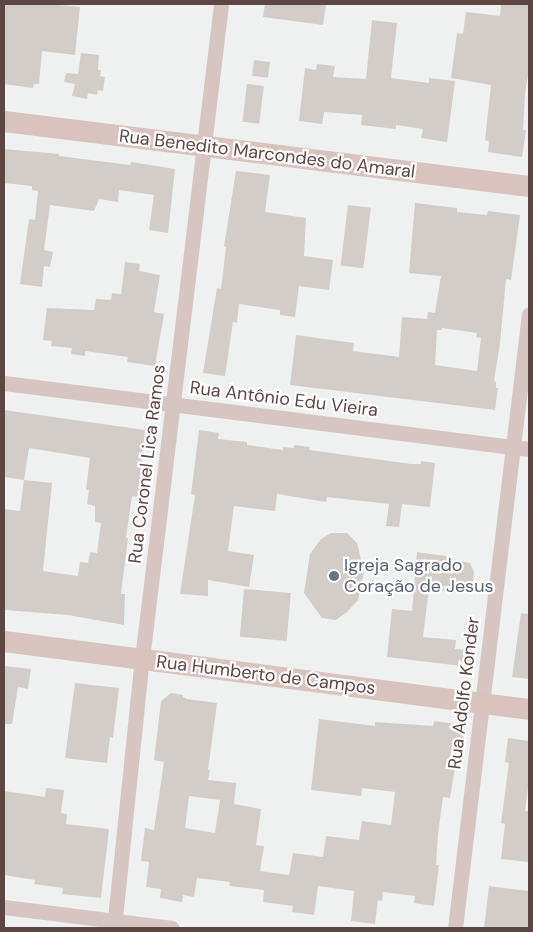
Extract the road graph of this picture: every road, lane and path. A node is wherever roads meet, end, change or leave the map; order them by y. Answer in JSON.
{"nodes":[{"id":1,"x":221,"y":4,"type":"edge"},
{"id":2,"x":4,"y":122,"type":"edge"},
{"id":3,"x":204,"y":146,"type":"junction"},
{"id":4,"x":529,"y":186,"type":"edge"},
{"id":5,"x":529,"y":314,"type":"edge"},
{"id":6,"x":4,"y":383,"type":"edge"},
{"id":7,"x":173,"y":404,"type":"junction"},
{"id":8,"x":513,"y":447,"type":"junction"},
{"id":9,"x":529,"y":449,"type":"edge"},
{"id":10,"x":4,"y":641,"type":"edge"},
{"id":11,"x":142,"y":659,"type":"junction"},
{"id":12,"x":482,"y":703,"type":"junction"},
{"id":13,"x":529,"y":709,"type":"edge"},
{"id":14,"x":4,"y":907,"type":"edge"},
{"id":15,"x":115,"y":925,"type":"edge"},
{"id":16,"x":172,"y":928,"type":"edge"},
{"id":17,"x":455,"y":928,"type":"edge"}],
"edges":[{"from":1,"to":3,"type":"street","name":"Rua Coronel Lica Ramos"},
{"from":2,"to":3,"type":"main road","name":"Rua Benedito Marcondes do Amaral"},
{"from":3,"to":4,"type":"main road","name":"Rua Benedito Marcondes do Amaral"},
{"from":3,"to":7,"type":"street","name":"Rua Coronel Lica Ramos"},
{"from":5,"to":8,"type":"street","name":"Rua Adolfo Konder"},
{"from":6,"to":7,"type":"street","name":"Rua Antônio Edu Vieira"},
{"from":7,"to":8,"type":"street","name":"Rua Antônio Edu Vieira"},
{"from":7,"to":11,"type":"street","name":"Rua Coronel Lica Ramos"},
{"from":8,"to":9,"type":"street","name":"Rua Antônio Edu Vieira"},
{"from":8,"to":12,"type":"street","name":"Rua Adolfo Konder"},
{"from":10,"to":11,"type":"main road","name":"Rua Humberto de Campos"},
{"from":11,"to":12,"type":"main road","name":"Rua Humberto de Campos"},
{"from":11,"to":15,"type":"street","name":"Rua Coronel Lica Ramos"},
{"from":12,"to":13,"type":"main road","name":"Rua Humberto de Campos"},
{"from":12,"to":17,"type":"street","name":"Rua Adolfo Konder"},
{"from":14,"to":15,"type":"street"},
{"from":15,"to":16,"type":"street"}]}
